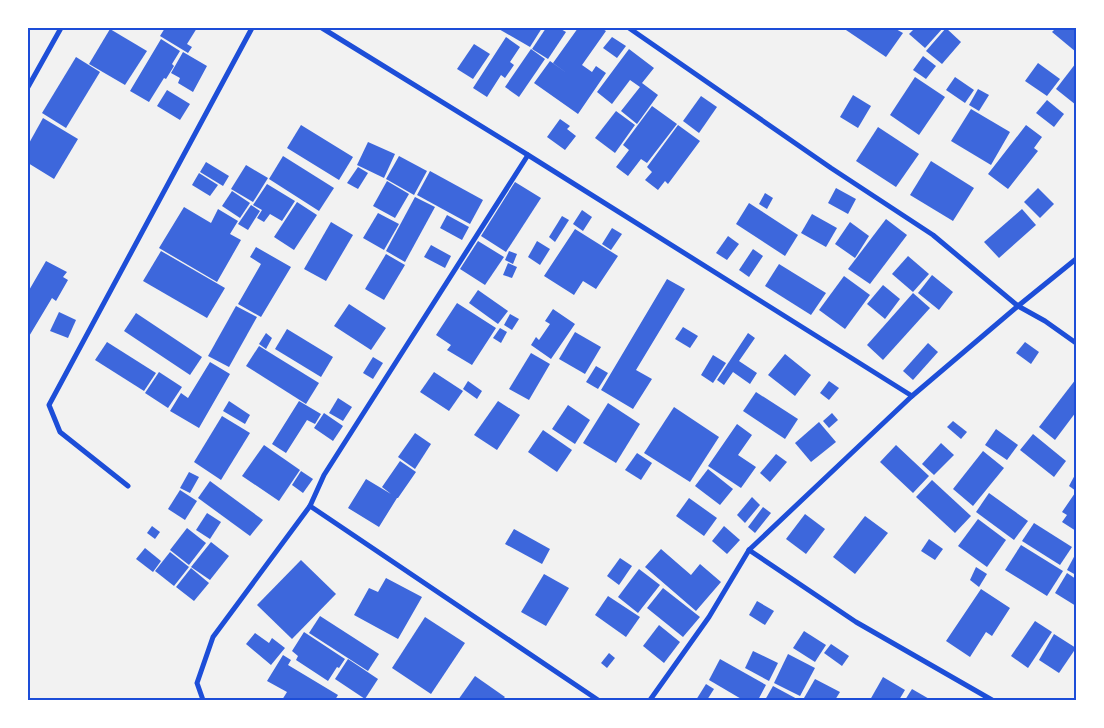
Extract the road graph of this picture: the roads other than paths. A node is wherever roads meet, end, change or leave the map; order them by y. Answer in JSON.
{"nodes":[{"id":1,"x":61,"y":28,"type":"edge"},
{"id":2,"x":252,"y":28,"type":"edge"},
{"id":3,"x":322,"y":28,"type":"edge"},
{"id":4,"x":629,"y":28,"type":"edge"},
{"id":5,"x":28,"y":87,"type":"edge"},
{"id":6,"x":528,"y":155,"type":"junction"},
{"id":7,"x":1076,"y":258,"type":"edge"},
{"id":8,"x":1018,"y":306,"type":"junction"},
{"id":9,"x":1076,"y":343,"type":"edge"},
{"id":10,"x":912,"y":396,"type":"junction"},
{"id":11,"x":128,"y":486,"type":"dead end"},
{"id":12,"x":310,"y":506,"type":"junction"},
{"id":13,"x":749,"y":550,"type":"junction"},
{"id":14,"x":204,"y":700,"type":"edge"},
{"id":15,"x":598,"y":700,"type":"edge"},
{"id":16,"x":650,"y":700,"type":"edge"},
{"id":17,"x":992,"y":700,"type":"edge"}],
"edges":[{"from":1,"to":5,"type":"street"},
{"from":2,"to":11,"type":"street"},
{"from":3,"to":6,"type":"street"},
{"from":4,"to":8,"type":"street"},
{"from":6,"to":10,"type":"street"},
{"from":6,"to":12,"type":"street"},
{"from":7,"to":8,"type":"street"},
{"from":8,"to":9,"type":"street"},
{"from":8,"to":10,"type":"street"},
{"from":10,"to":13,"type":"street"},
{"from":12,"to":14,"type":"street"},
{"from":12,"to":15,"type":"street"},
{"from":13,"to":16,"type":"street"},
{"from":13,"to":17,"type":"street"}]}
